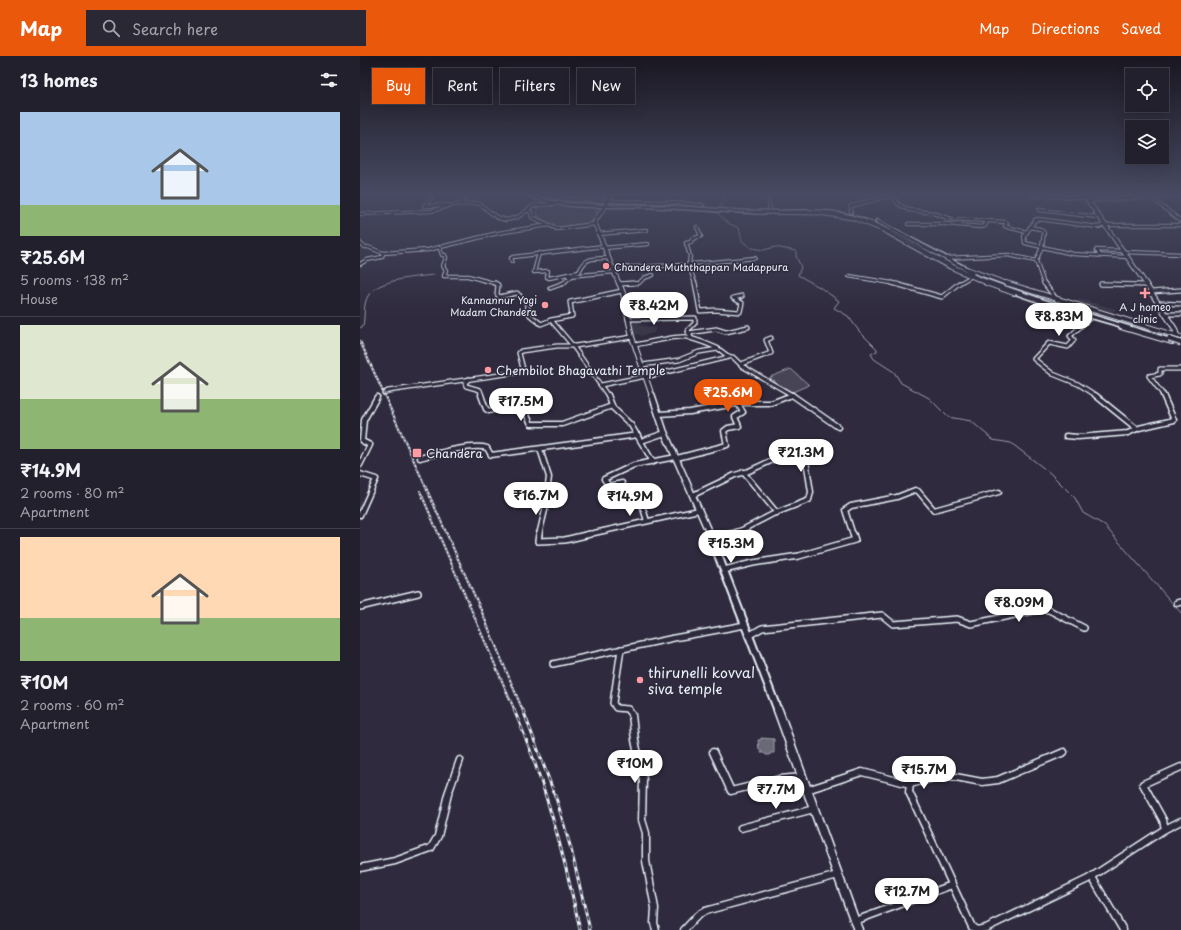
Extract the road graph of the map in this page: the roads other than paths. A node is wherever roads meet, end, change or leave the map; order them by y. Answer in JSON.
{"nodes":[{"id":1,"x":487,"y":236,"type":"edge"},
{"id":2,"x":599,"y":236,"type":"edge"},
{"id":3,"x":701,"y":236,"type":"edge"},
{"id":4,"x":893,"y":236,"type":"edge"},
{"id":5,"x":898,"y":236,"type":"edge"},
{"id":6,"x":906,"y":236,"type":"edge"},
{"id":7,"x":1024,"y":236,"type":"edge"},
{"id":8,"x":1044,"y":236,"type":"edge"},
{"id":9,"x":1112,"y":236,"type":"edge"},
{"id":10,"x":360,"y":243,"type":"edge"},
{"id":11,"x":648,"y":244,"type":"dead end"},
{"id":12,"x":604,"y":247,"type":"junction"},
{"id":13,"x":1042,"y":247,"type":"junction"},
{"id":14,"x":440,"y":248,"type":"junction"},
{"id":15,"x":1124,"y":252,"type":"junction"},
{"id":16,"x":383,"y":253,"type":"junction"},
{"id":17,"x":539,"y":253,"type":"junction"},
{"id":18,"x":1181,"y":254,"type":"edge"},
{"id":19,"x":1101,"y":256,"type":"junction"},
{"id":20,"x":1128,"y":257,"type":"junction"},
{"id":21,"x":609,"y":258,"type":"junction"},
{"id":22,"x":755,"y":258,"type":"dead end"},
{"id":23,"x":947,"y":258,"type":"junction"},
{"id":24,"x":1036,"y":261,"type":"junction"},
{"id":25,"x":512,"y":262,"type":"dead end"},
{"id":26,"x":360,"y":264,"type":"edge"},
{"id":27,"x":689,"y":265,"type":"junction"},
{"id":28,"x":966,"y":268,"type":"junction"},
{"id":29,"x":614,"y":270,"type":"junction"},
{"id":30,"x":653,"y":275,"type":"dead end"},
{"id":31,"x":570,"y":276,"type":"junction"},
{"id":32,"x":849,"y":276,"type":"dead end"},
{"id":33,"x":970,"y":277,"type":"junction"},
{"id":34,"x":620,"y":284,"type":"junction"},
{"id":35,"x":1102,"y":284,"type":"dead end"},
{"id":36,"x":1146,"y":285,"type":"junction"},
{"id":37,"x":550,"y":288,"type":"dead end"},
{"id":38,"x":1181,"y":290,"type":"edge"},
{"id":39,"x":622,"y":291,"type":"junction"},
{"id":40,"x":1150,"y":292,"type":"junction"},
{"id":41,"x":742,"y":296,"type":"dead end"},
{"id":42,"x":1057,"y":300,"type":"junction"},
{"id":43,"x":1158,"y":303,"type":"junction"},
{"id":44,"x":1181,"y":304,"type":"edge"},
{"id":45,"x":1165,"y":314,"type":"junction"},
{"id":46,"x":1181,"y":314,"type":"edge"},
{"id":47,"x":1090,"y":318,"type":"junction"},
{"id":48,"x":628,"y":319,"type":"junction"},
{"id":49,"x":551,"y":320,"type":"junction"},
{"id":50,"x":748,"y":328,"type":"dead end"},
{"id":51,"x":688,"y":333,"type":"junction"},
{"id":52,"x":632,"y":337,"type":"junction"},
{"id":53,"x":1169,"y":337,"type":"junction"},
{"id":54,"x":1180,"y":337,"type":"edge"},
{"id":55,"x":691,"y":338,"type":"junction"},
{"id":56,"x":771,"y":338,"type":"dead end"},
{"id":57,"x":1181,"y":343,"type":"edge"},
{"id":58,"x":636,"y":345,"type":"junction"},
{"id":59,"x":573,"y":346,"type":"junction"},
{"id":60,"x":719,"y":349,"type":"junction"},
{"id":61,"x":729,"y":357,"type":"junction"},
{"id":62,"x":741,"y":364,"type":"junction"},
{"id":63,"x":642,"y":365,"type":"junction"},
{"id":64,"x":1181,"y":369,"type":"edge"},
{"id":65,"x":646,"y":376,"type":"junction"},
{"id":66,"x":469,"y":379,"type":"junction"},
{"id":67,"x":601,"y":384,"type":"junction"},
{"id":68,"x":384,"y":393,"type":"dead end"},
{"id":69,"x":792,"y":395,"type":"junction"},
{"id":70,"x":376,"y":397,"type":"dead end"},
{"id":71,"x":738,"y":404,"type":"junction"},
{"id":72,"x":612,"y":406,"type":"junction"},
{"id":73,"x":659,"y":414,"type":"junction"},
{"id":74,"x":838,"y":427,"type":"dead end"},
{"id":75,"x":1137,"y":429,"type":"junction"},
{"id":76,"x":665,"y":433,"type":"junction"},
{"id":77,"x":638,"y":436,"type":"junction"},
{"id":78,"x":1066,"y":436,"type":"dead end"},
{"id":79,"x":361,"y":441,"type":"edge"},
{"id":80,"x":641,"y":441,"type":"junction"},
{"id":81,"x":540,"y":449,"type":"junction"},
{"id":82,"x":676,"y":457,"type":"junction"},
{"id":83,"x":420,"y":458,"type":"dead end"},
{"id":84,"x":653,"y":462,"type":"junction"},
{"id":85,"x":360,"y":465,"type":"edge"},
{"id":86,"x":743,"y":472,"type":"junction"},
{"id":87,"x":360,"y":474,"type":"edge"},
{"id":88,"x":999,"y":492,"type":"dead end"},
{"id":89,"x":693,"y":494,"type":"junction"},
{"id":90,"x":699,"y":510,"type":"junction"},
{"id":91,"x":777,"y":513,"type":"junction"},
{"id":92,"x":360,"y":515,"type":"edge"},
{"id":93,"x":647,"y":521,"type":"junction"},
{"id":94,"x":712,"y":541,"type":"junction"},
{"id":95,"x":724,"y":570,"type":"junction"},
{"id":96,"x":418,"y":594,"type":"dead end"},
{"id":97,"x":360,"y":607,"type":"edge"},
{"id":98,"x":745,"y":625,"type":"junction"},
{"id":99,"x":1084,"y":628,"type":"dead end"},
{"id":100,"x":748,"y":636,"type":"junction"},
{"id":101,"x":621,"y":649,"type":"junction"},
{"id":102,"x":553,"y":664,"type":"dead end"},
{"id":103,"x":714,"y":752,"type":"dead end"},
{"id":104,"x":1064,"y":752,"type":"dead end"},
{"id":105,"x":460,"y":760,"type":"dead end"},
{"id":106,"x":1181,"y":767,"type":"edge"},
{"id":107,"x":803,"y":777,"type":"junction"},
{"id":108,"x":910,"y":784,"type":"junction"},
{"id":109,"x":808,"y":790,"type":"junction"},
{"id":110,"x":814,"y":808,"type":"junction"},
{"id":111,"x":1181,"y":821,"type":"edge"},
{"id":112,"x":741,"y":828,"type":"dead end"},
{"id":113,"x":1165,"y":829,"type":"junction"},
{"id":114,"x":360,"y":868,"type":"edge"},
{"id":115,"x":838,"y":875,"type":"junction"},
{"id":116,"x":1092,"y":877,"type":"junction"},
{"id":117,"x":952,"y":885,"type":"junction"},
{"id":118,"x":855,"y":922,"type":"junction"},
{"id":119,"x":656,"y":930,"type":"edge"},
{"id":120,"x":684,"y":930,"type":"edge"},
{"id":121,"x":858,"y":930,"type":"edge"},
{"id":122,"x":1123,"y":930,"type":"edge"}],
"edges":[{"from":1,"to":14,"type":"street"},
{"from":2,"to":12,"type":"main road"},
{"from":3,"to":27,"type":"street"},
{"from":4,"to":33,"type":"street"},
{"from":5,"to":53,"type":"highway"},
{"from":6,"to":23,"type":"highway"},
{"from":7,"to":13,"type":"street"},
{"from":8,"to":13,"type":"street"},
{"from":9,"to":15,"type":"main road"},
{"from":10,"to":16,"type":"street"},
{"from":11,"to":12,"type":"street"},
{"from":12,"to":17,"type":"street"},
{"from":12,"to":21,"type":"main road"},
{"from":13,"to":19,"type":"street"},
{"from":13,"to":24,"type":"street"},
{"from":14,"to":16,"type":"street"},
{"from":14,"to":49,"type":"street"},
{"from":15,"to":18,"type":"street"},
{"from":15,"to":19,"type":"street"},
{"from":15,"to":20,"type":"main road"},
{"from":16,"to":26,"type":"street"},
{"from":17,"to":25,"type":"street"},
{"from":17,"to":31,"type":"street"},
{"from":19,"to":20,"type":"street"},
{"from":20,"to":36,"type":"main road"},
{"from":21,"to":29,"type":"main road"},
{"from":21,"to":31,"type":"street"},
{"from":22,"to":27,"type":"street"},
{"from":23,"to":24,"type":"street"},
{"from":23,"to":28,"type":"highway"},
{"from":24,"to":42,"type":"street"},
{"from":27,"to":29,"type":"street"},
{"from":27,"to":41,"type":"street"},
{"from":28,"to":42,"type":"street"},
{"from":28,"to":53,"type":"highway"},
{"from":29,"to":31,"type":"street"},
{"from":29,"to":34,"type":"main road"},
{"from":30,"to":34,"type":"street"},
{"from":31,"to":37,"type":"street"},
{"from":32,"to":33,"type":"street"},
{"from":33,"to":47,"type":"street"},
{"from":34,"to":39,"type":"main road"},
{"from":35,"to":36,"type":"street"},
{"from":36,"to":40,"type":"main road"},
{"from":38,"to":40,"type":"street"},
{"from":39,"to":48,"type":"main road"},
{"from":39,"to":49,"type":"street"},
{"from":40,"to":43,"type":"main road"},
{"from":42,"to":54,"type":"street"},
{"from":43,"to":44,"type":"street"},
{"from":43,"to":45,"type":"main road"},
{"from":45,"to":46,"type":"street"},
{"from":45,"to":54,"type":"main road"},
{"from":47,"to":57,"type":"street"},
{"from":47,"to":75,"type":"street"},
{"from":48,"to":51,"type":"street"},
{"from":48,"to":52,"type":"main road"},
{"from":49,"to":59,"type":"street"},
{"from":50,"to":51,"type":"street"},
{"from":51,"to":55,"type":"street"},
{"from":52,"to":58,"type":"main road"},
{"from":52,"to":59,"type":"street"},
{"from":53,"to":54,"type":"highway"},
{"from":53,"to":57,"type":"highway","bridge":true},
{"from":55,"to":58,"type":"street"},
{"from":55,"to":60,"type":"street"},
{"from":56,"to":62,"type":"street"},
{"from":58,"to":63,"type":"main road"},
{"from":59,"to":66,"type":"street"},
{"from":59,"to":67,"type":"street"},
{"from":60,"to":61,"type":"street"},
{"from":60,"to":63,"type":"street"},
{"from":61,"to":62,"type":"street"},
{"from":61,"to":65,"type":"street"},
{"from":62,"to":69,"type":"street"},
{"from":63,"to":65,"type":"main road"},
{"from":64,"to":75,"type":"street"},
{"from":65,"to":67,"type":"street"},
{"from":65,"to":73,"type":"main road"},
{"from":66,"to":68,"type":"street"},
{"from":66,"to":72,"type":"street"},
{"from":67,"to":72,"type":"street"},
{"from":69,"to":71,"type":"street"},
{"from":69,"to":74,"type":"street"},
{"from":70,"to":79,"type":"street"},
{"from":71,"to":73,"type":"street"},
{"from":71,"to":82,"type":"street"},
{"from":72,"to":77,"type":"street"},
{"from":73,"to":76,"type":"main road"},
{"from":75,"to":78,"type":"street"},
{"from":76,"to":80,"type":"street"},
{"from":76,"to":82,"type":"main road"},
{"from":77,"to":80,"type":"street"},
{"from":77,"to":81,"type":"street"},
{"from":79,"to":85,"type":"street"},
{"from":80,"to":84,"type":"street"},
{"from":81,"to":83,"type":"street"},
{"from":81,"to":93,"type":"street"},
{"from":82,"to":84,"type":"street"},
{"from":82,"to":89,"type":"main road"},
{"from":84,"to":93,"type":"street"},
{"from":86,"to":89,"type":"street"},
{"from":86,"to":91,"type":"street"},
{"from":86,"to":91,"type":"street"},
{"from":87,"to":92,"type":"street"},
{"from":88,"to":95,"type":"street"},
{"from":89,"to":90,"type":"main road"},
{"from":90,"to":93,"type":"street"},
{"from":90,"to":94,"type":"main road"},
{"from":91,"to":94,"type":"street"},
{"from":94,"to":95,"type":"main road"},
{"from":95,"to":98,"type":"main road"},
{"from":96,"to":97,"type":"street"},
{"from":98,"to":100,"type":"main road"},
{"from":98,"to":101,"type":"street"},
{"from":99,"to":100,"type":"street"},
{"from":100,"to":107,"type":"main road"},
{"from":101,"to":102,"type":"street"},
{"from":101,"to":119,"type":"street"},
{"from":103,"to":107,"type":"street"},
{"from":104,"to":108,"type":"street"},
{"from":105,"to":114,"type":"street"},
{"from":106,"to":113,"type":"street"},
{"from":107,"to":109,"type":"main road"},
{"from":108,"to":109,"type":"street"},
{"from":108,"to":117,"type":"street"},
{"from":109,"to":110,"type":"main road"},
{"from":110,"to":112,"type":"street"},
{"from":110,"to":115,"type":"main road"},
{"from":111,"to":113,"type":"street"},
{"from":113,"to":116,"type":"street"},
{"from":115,"to":118,"type":"main road"},
{"from":115,"to":120,"type":"street"},
{"from":116,"to":117,"type":"street"},
{"from":116,"to":122,"type":"street"},
{"from":117,"to":118,"type":"street"},
{"from":118,"to":121,"type":"main road"}]}
